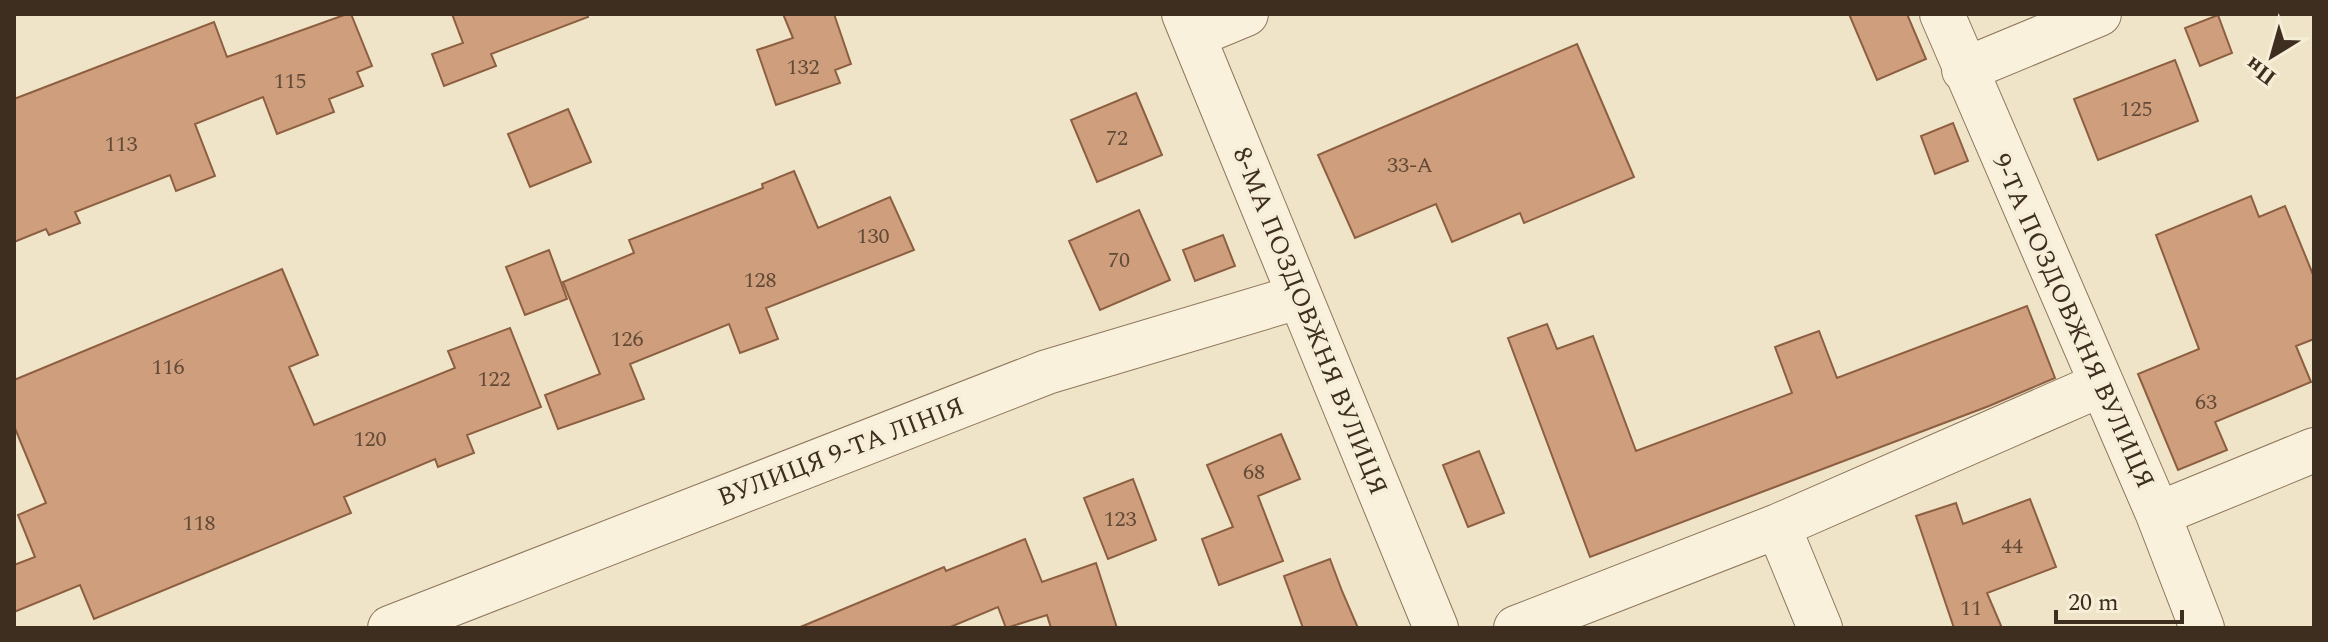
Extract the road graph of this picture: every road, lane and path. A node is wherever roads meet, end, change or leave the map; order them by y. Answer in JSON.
{"nodes":[{"id":1,"x":1246,"y":14,"type":"edge"},
{"id":2,"x":1942,"y":14,"type":"edge"},
{"id":3,"x":2099,"y":14,"type":"edge"},
{"id":4,"x":1189,"y":25,"type":"edge"},
{"id":5,"x":1964,"y":70,"type":"junction"},
{"id":6,"x":1298,"y":297,"type":"junction"},
{"id":7,"x":2100,"y":385,"type":"junction"},
{"id":8,"x":2314,"y":450,"type":"edge"},
{"id":9,"x":2158,"y":514,"type":"junction"},
{"id":10,"x":1778,"y":526,"type":"junction"},
{"id":11,"x":390,"y":628,"type":"edge"},
{"id":12,"x":1436,"y":628,"type":"edge"},
{"id":13,"x":1516,"y":628,"type":"edge"},
{"id":14,"x":1820,"y":628,"type":"edge"},
{"id":15,"x":2202,"y":628,"type":"edge"}],
"edges":[{"from":1,"to":4,"type":"street"},
{"from":2,"to":5,"type":"street","name":"9-ТА ПОЗДОВЖНЯ ВУЛИЦЯ"},
{"from":3,"to":5,"type":"street"},
{"from":4,"to":6,"type":"street","name":"8-МА ПОЗДОВЖНЯ ВУЛИЦЯ"},
{"from":5,"to":7,"type":"street","name":"9-ТА ПОЗДОВЖНЯ ВУЛИЦЯ"},
{"from":6,"to":11,"type":"street","name":"ВУЛИЦЯ 9-ТА ЛІНІЯ"},
{"from":6,"to":12,"type":"street","name":"8-МА ПОЗДОВЖНЯ ВУЛИЦЯ"},
{"from":7,"to":9,"type":"street","name":"9-ТА ПОЗДОВЖНЯ ВУЛИЦЯ"},
{"from":7,"to":10,"type":"street"},
{"from":8,"to":9,"type":"street"},
{"from":9,"to":15,"type":"street","name":"9-ТА ПОЗДОВЖНЯ ВУЛИЦЯ"},
{"from":10,"to":13,"type":"street"},
{"from":10,"to":14,"type":"street"}]}
